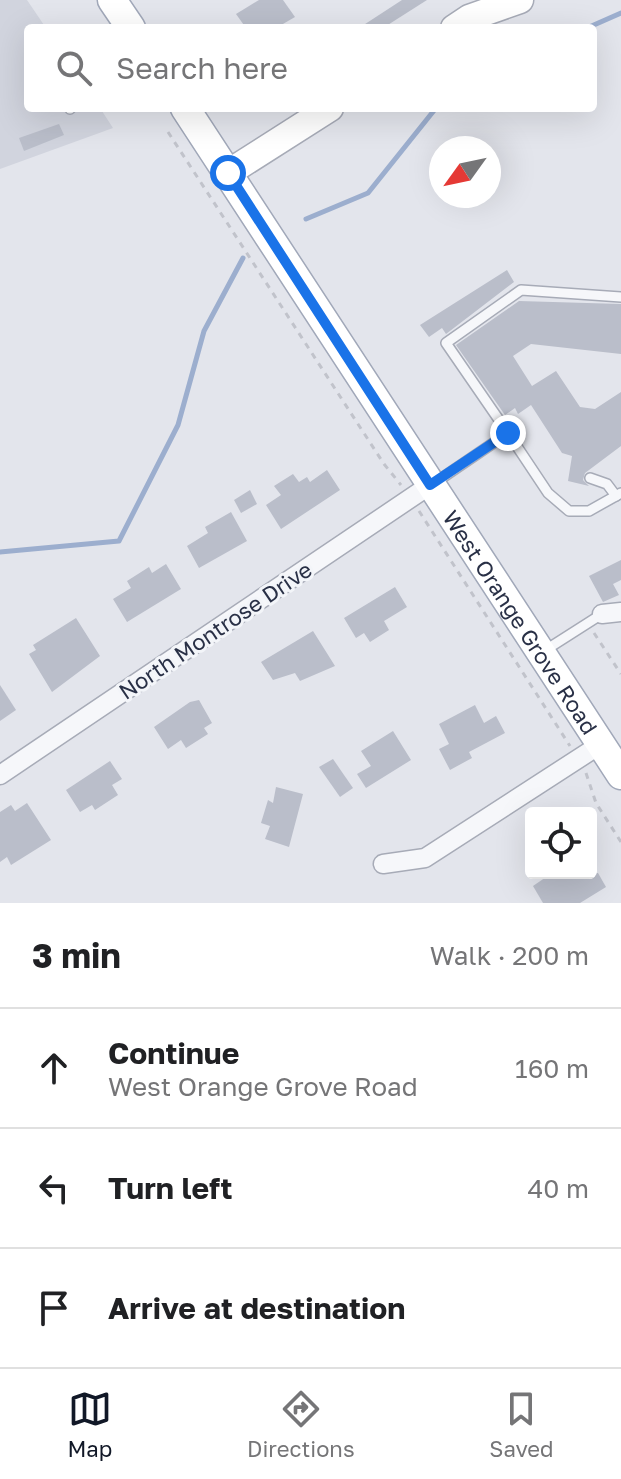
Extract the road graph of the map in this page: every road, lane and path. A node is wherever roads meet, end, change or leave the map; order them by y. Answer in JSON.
{"nodes":[{"id":1,"x":112,"y":0,"type":"edge"},
{"id":2,"x":520,"y":0,"type":"edge"},
{"id":3,"x":128,"y":24,"type":"edge"},
{"id":4,"x":460,"y":24,"type":"edge"},
{"id":5,"x":188,"y":112,"type":"edge"},
{"id":6,"x":324,"y":112,"type":"edge"},
{"id":7,"x":168,"y":132,"type":"dead end"},
{"id":8,"x":228,"y":173,"type":"junction"},
{"id":9,"x":621,"y":297,"type":"edge"},
{"id":10,"x":508,"y":433,"type":"junction"},
{"id":11,"x":590,"y":478,"type":"dead end"},
{"id":12,"x":400,"y":483,"type":"dead end"},
{"id":13,"x":430,"y":485,"type":"junction"},
{"id":14,"x":619,"y":494,"type":"edge"},
{"id":15,"x":425,"y":521,"type":"dead end"},
{"id":16,"x":621,"y":612,"type":"edge"},
{"id":17,"x":595,"y":618,"type":"junction"},
{"id":18,"x":540,"y":654,"type":"junction"},
{"id":19,"x":621,"y":674,"type":"edge"},
{"id":20,"x":567,"y":740,"type":"dead end"},
{"id":21,"x":601,"y":744,"type":"junction"},
{"id":22,"x":0,"y":775,"type":"edge"},
{"id":23,"x":621,"y":775,"type":"edge"},
{"id":24,"x":588,"y":778,"type":"dead end"},
{"id":25,"x":621,"y":842,"type":"edge"},
{"id":26,"x":383,"y":864,"type":"dead end"}],
"edges":[{"from":1,"to":3,"type":"main road"},
{"from":2,"to":4,"type":"street"},
{"from":5,"to":8,"type":"main road","name":"West Orange Grove Road"},
{"from":6,"to":8,"type":"street"},
{"from":7,"to":12,"type":"path"},
{"from":8,"to":13,"type":"main road","name":"West Orange Grove Road"},
{"from":9,"to":10,"type":"lane"},
{"from":10,"to":13,"type":"lane"},
{"from":10,"to":14,"type":"lane"},
{"from":11,"to":14,"type":"lane"},
{"from":13,"to":18,"type":"main road","name":"West Orange Grove Road"},
{"from":13,"to":22,"type":"street","name":"North Montrose Drive"},
{"from":15,"to":20,"type":"path"},
{"from":16,"to":17,"type":"street"},
{"from":17,"to":18,"type":"lane"},
{"from":17,"to":19,"type":"path"},
{"from":18,"to":21,"type":"main road","name":"West Orange Grove Road"},
{"from":21,"to":23,"type":"main road","name":"West Orange Grove Road"},
{"from":21,"to":26,"type":"street"},
{"from":24,"to":25,"type":"path"}]}
